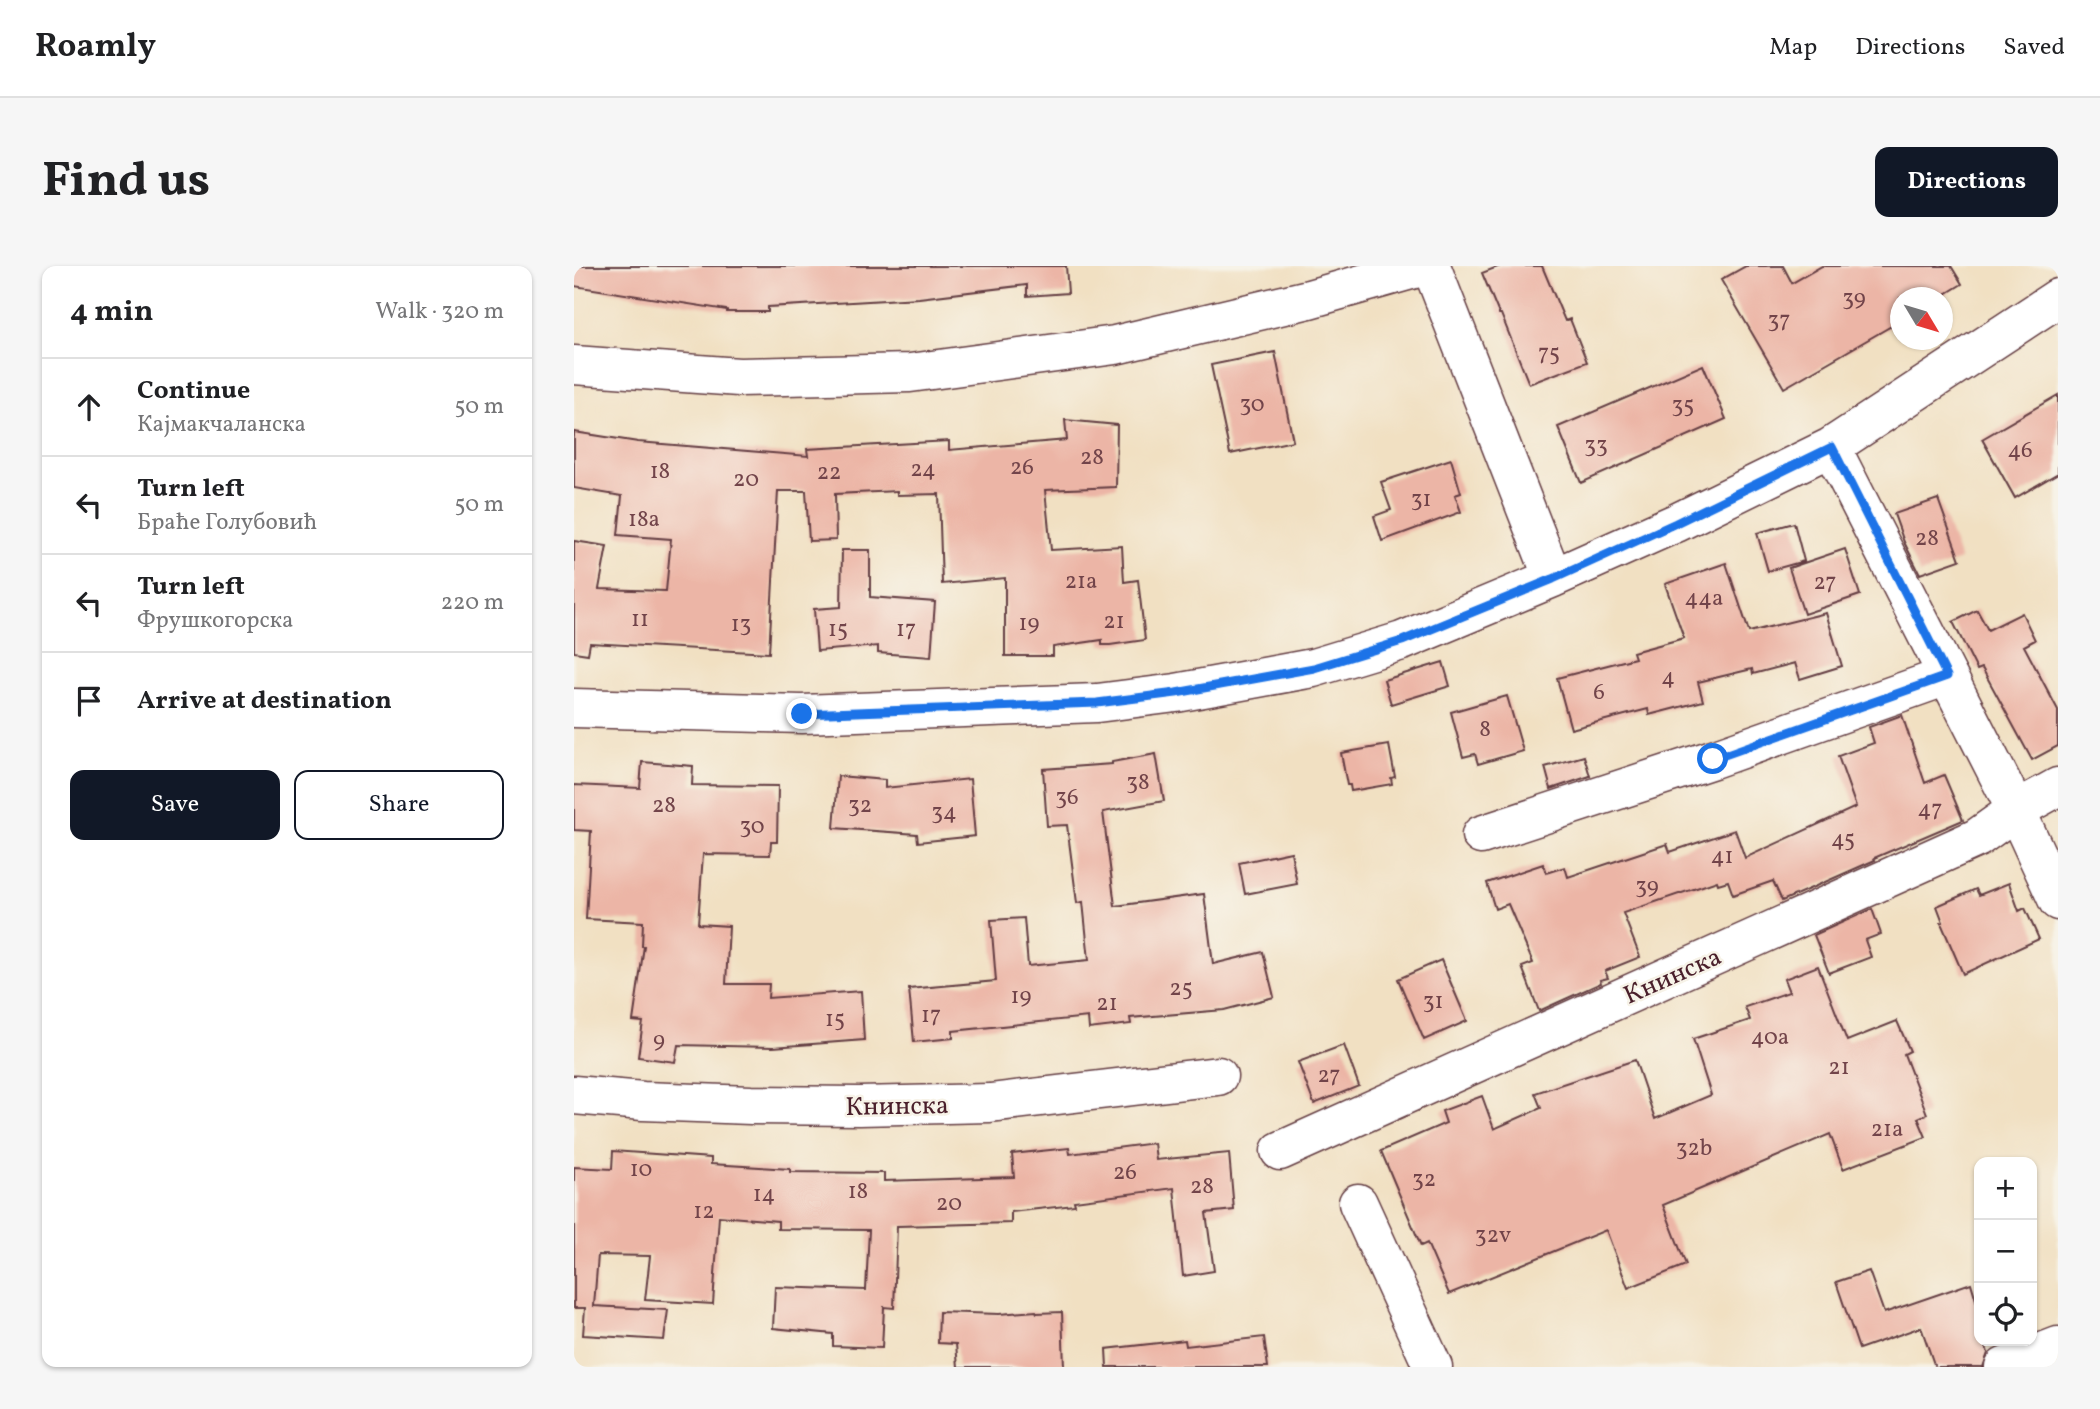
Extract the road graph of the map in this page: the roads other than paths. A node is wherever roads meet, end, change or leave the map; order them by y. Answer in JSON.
{"nodes":[{"id":1,"x":1425,"y":266,"type":"edge"},
{"id":2,"x":1431,"y":266,"type":"edge"},
{"id":3,"x":2058,"y":298,"type":"edge"},
{"id":4,"x":574,"y":365,"type":"edge"},
{"id":5,"x":1832,"y":447,"type":"junction"},
{"id":6,"x":1553,"y":579,"type":"junction"},
{"id":7,"x":1947,"y":676,"type":"junction"},
{"id":8,"x":574,"y":708,"type":"edge"},
{"id":9,"x":2058,"y":787,"type":"edge"},
{"id":10,"x":2016,"y":810,"type":"junction"},
{"id":11,"x":1480,"y":835,"type":"dead end"},
{"id":12,"x":2058,"y":901,"type":"edge"},
{"id":13,"x":1218,"y":1076,"type":"dead end"},
{"id":14,"x":574,"y":1095,"type":"edge"},
{"id":15,"x":1280,"y":1151,"type":"dead end"},
{"id":16,"x":1359,"y":1203,"type":"dead end"},
{"id":17,"x":2058,"y":1346,"type":"edge"},
{"id":18,"x":1433,"y":1367,"type":"edge"},
{"id":19,"x":2004,"y":1367,"type":"edge"}],
"edges":[{"from":1,"to":4,"type":"street"},
{"from":2,"to":6,"type":"street"},
{"from":3,"to":5,"type":"street"},
{"from":5,"to":6,"type":"street"},
{"from":5,"to":7,"type":"street"},
{"from":6,"to":8,"type":"street"},
{"from":7,"to":10,"type":"street"},
{"from":7,"to":11,"type":"street"},
{"from":9,"to":10,"type":"street","name":"Книнска"},
{"from":10,"to":12,"type":"street"},
{"from":10,"to":15,"type":"street","name":"Книнска"},
{"from":13,"to":14,"type":"street","name":"Книнска"},
{"from":16,"to":18,"type":"street"},
{"from":17,"to":19,"type":"street"}]}
